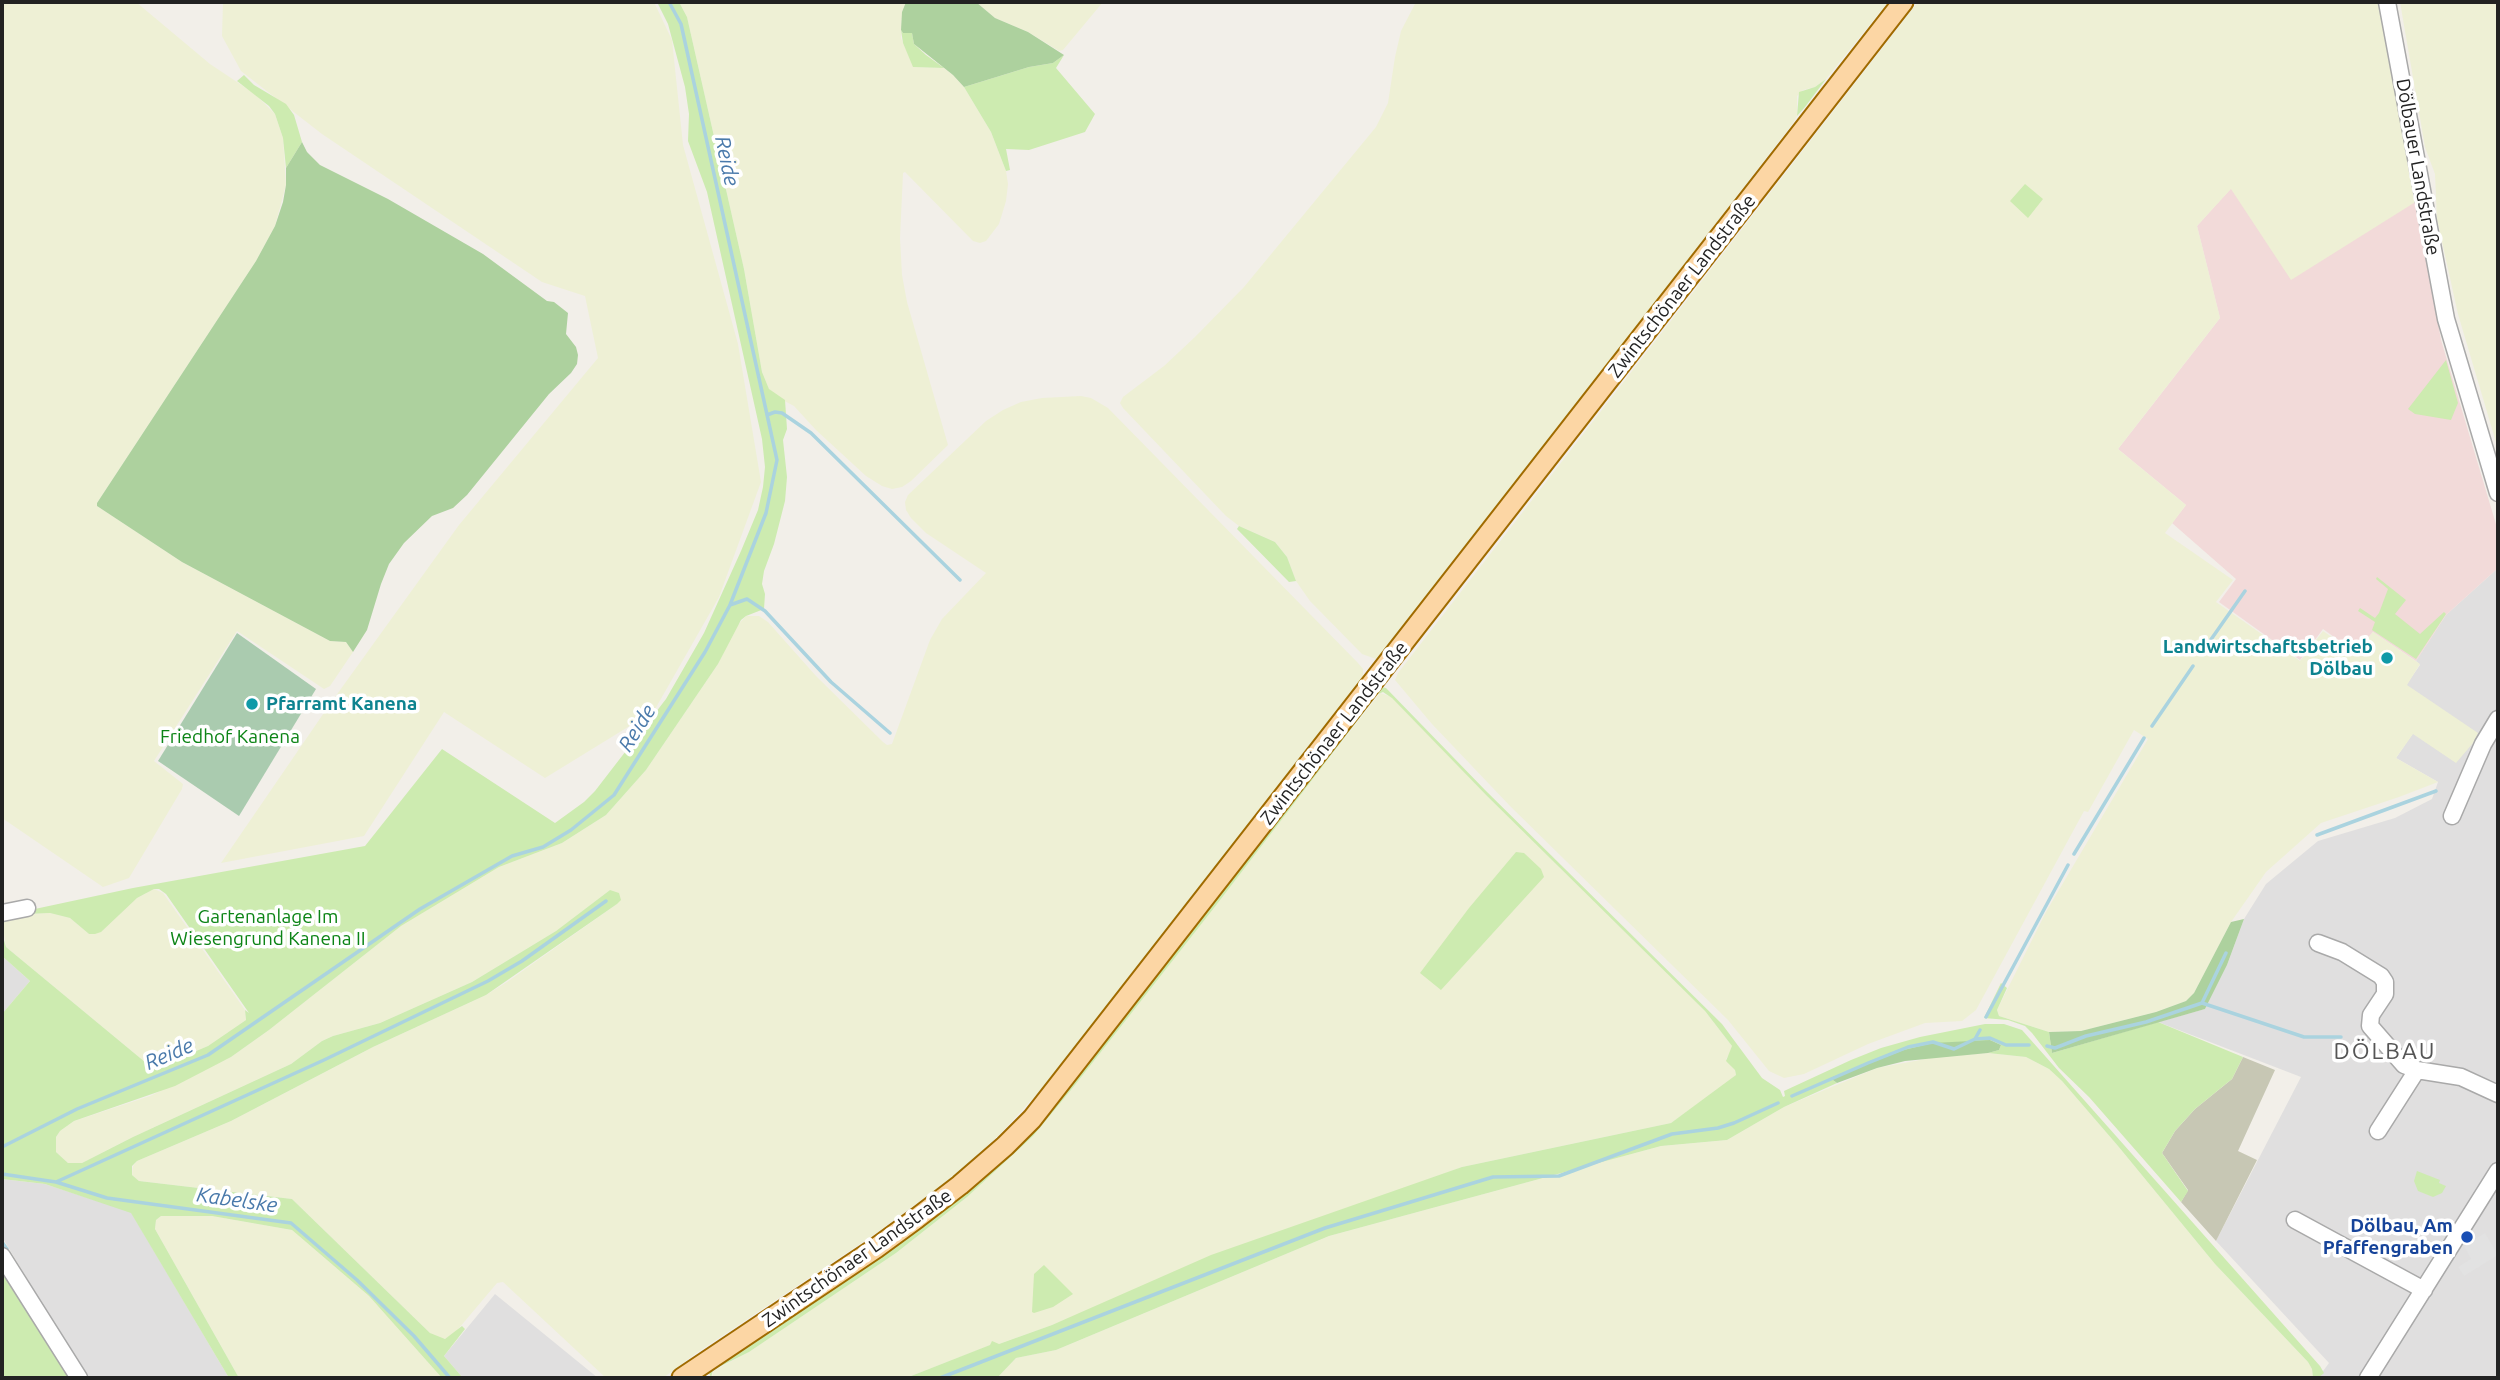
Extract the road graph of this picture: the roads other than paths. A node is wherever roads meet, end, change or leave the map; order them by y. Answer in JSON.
{"nodes":[{"id":1,"x":1903,"y":2,"type":"edge"},
{"id":2,"x":2387,"y":2,"type":"edge"},
{"id":3,"x":2498,"y":493,"type":"edge"},
{"id":4,"x":2498,"y":719,"type":"edge"},
{"id":5,"x":2452,"y":816,"type":"dead end"},
{"id":6,"x":27,"y":908,"type":"dead end"},
{"id":7,"x":2,"y":913,"type":"edge"},
{"id":8,"x":2318,"y":943,"type":"dead end"},
{"id":9,"x":2417,"y":1070,"type":"junction"},
{"id":10,"x":2498,"y":1094,"type":"edge"},
{"id":11,"x":2378,"y":1131,"type":"dead end"},
{"id":12,"x":2498,"y":1171,"type":"edge"},
{"id":13,"x":2295,"y":1220,"type":"dead end"},
{"id":14,"x":2,"y":1256,"type":"edge"},
{"id":15,"x":2424,"y":1290,"type":"junction"},
{"id":16,"x":79,"y":1378,"type":"edge"},
{"id":17,"x":681,"y":1378,"type":"edge"},
{"id":18,"x":2368,"y":1378,"type":"edge"}],
"edges":[{"from":1,"to":17,"type":"main road","name":"Zwintschönaer Landstraße"},
{"from":2,"to":3,"type":"street","name":"Dölbauer Landstraße"},
{"from":4,"to":5,"type":"street"},
{"from":6,"to":7,"type":"street"},
{"from":8,"to":9,"type":"street"},
{"from":9,"to":10,"type":"street"},
{"from":9,"to":11,"type":"street"},
{"from":12,"to":15,"type":"street"},
{"from":13,"to":15,"type":"street"},
{"from":14,"to":16,"type":"street"},
{"from":15,"to":18,"type":"street"}]}
